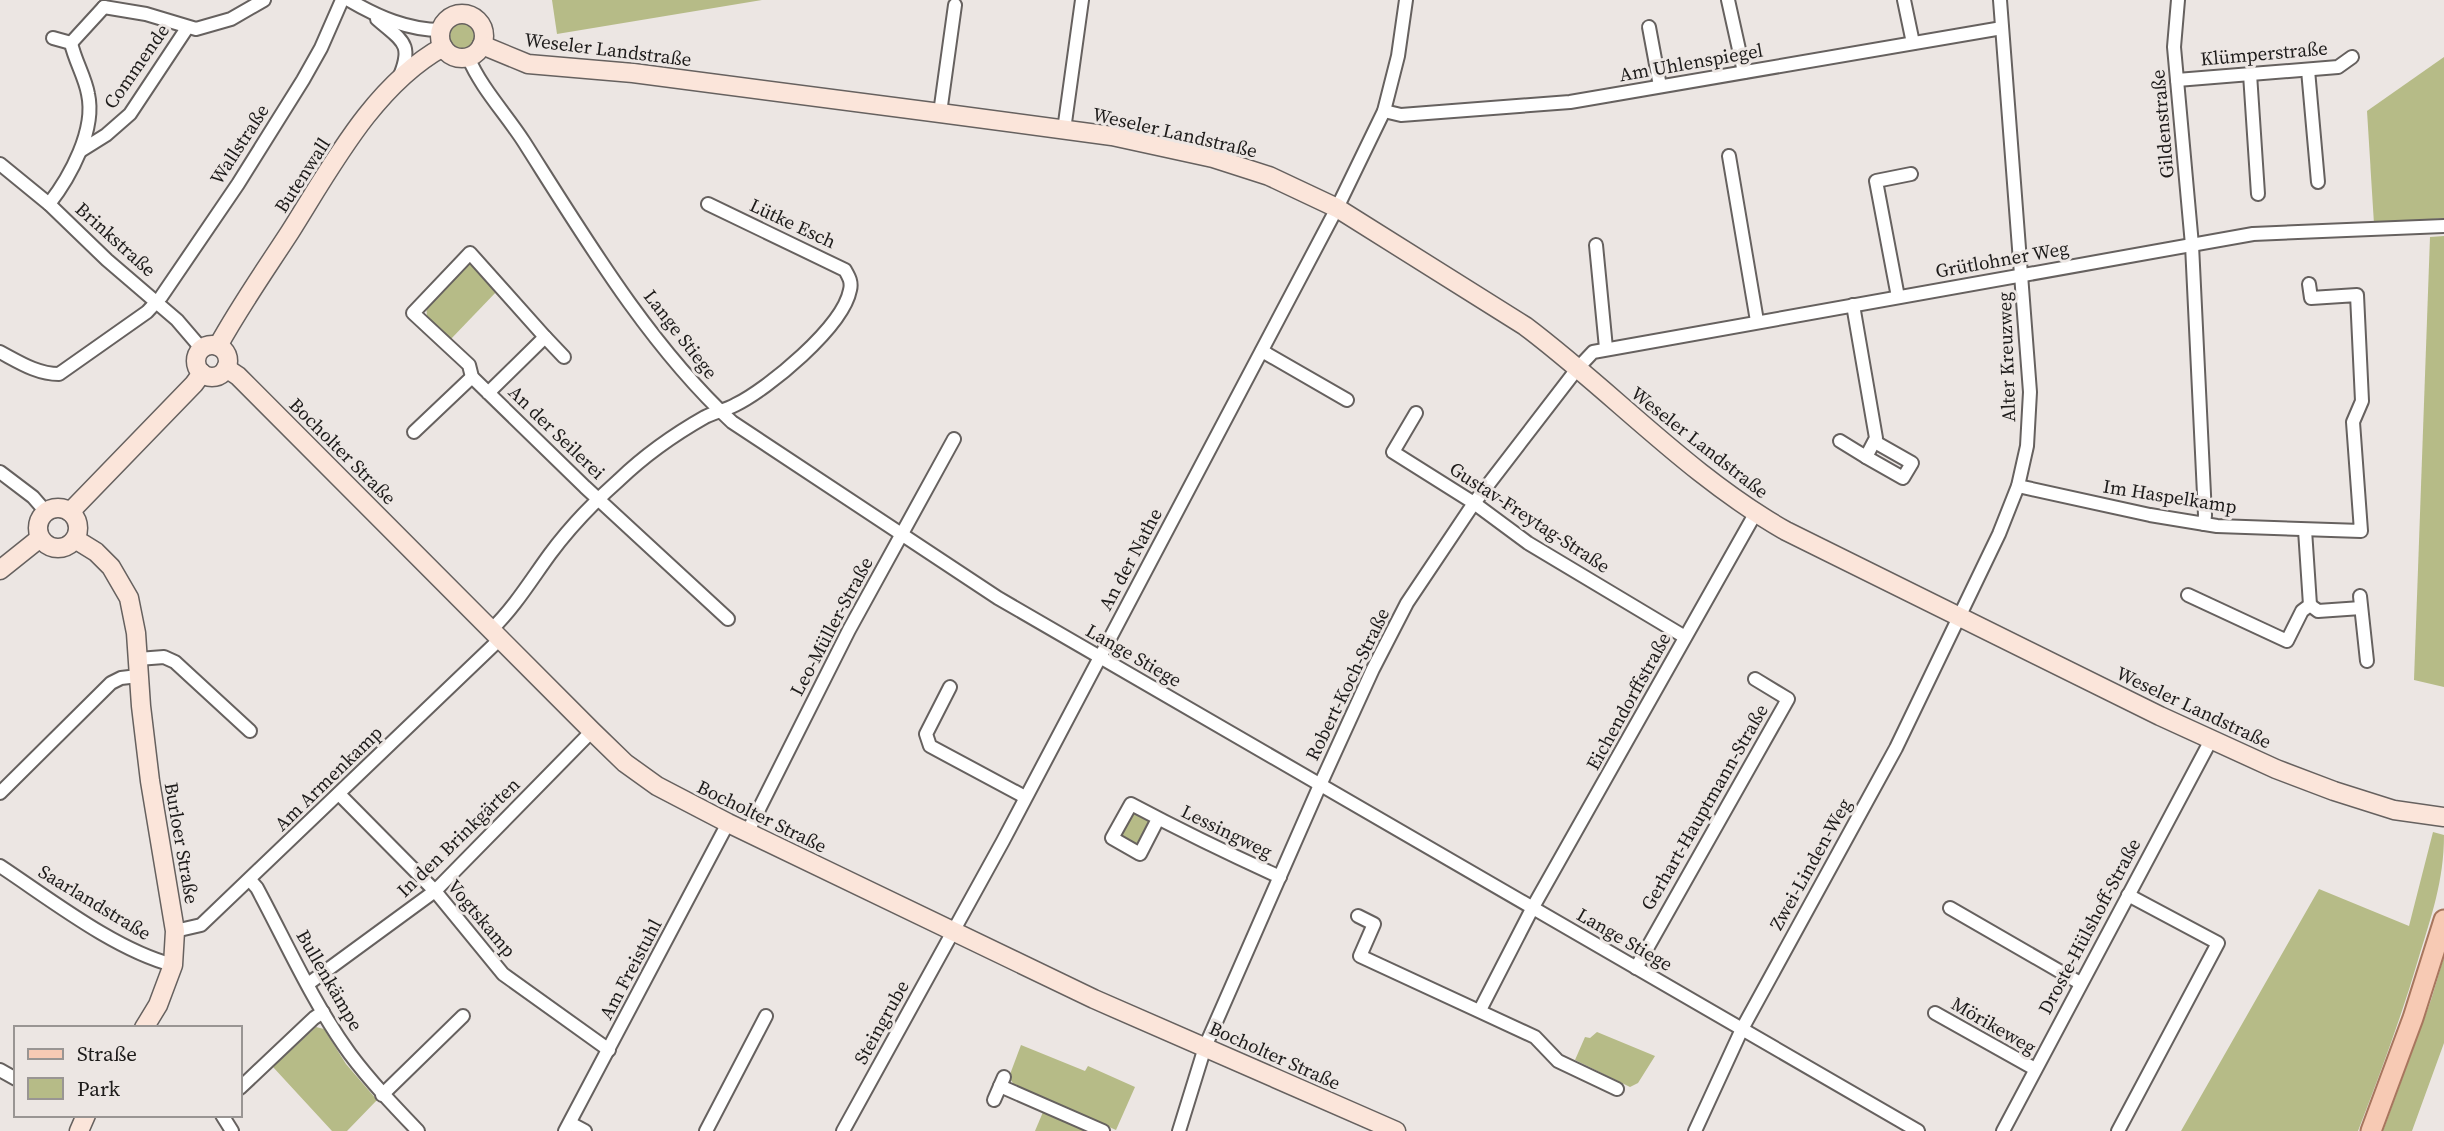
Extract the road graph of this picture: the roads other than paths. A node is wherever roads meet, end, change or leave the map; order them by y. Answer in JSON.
{"nodes":[{"id":1,"x":262,"y":0,"type":"edge"},
{"id":2,"x":342,"y":0,"type":"edge"},
{"id":3,"x":349,"y":0,"type":"edge"},
{"id":4,"x":1082,"y":0,"type":"edge"},
{"id":5,"x":1406,"y":0,"type":"edge"},
{"id":6,"x":1728,"y":0,"type":"edge"},
{"id":7,"x":1904,"y":0,"type":"edge"},
{"id":8,"x":2000,"y":0,"type":"edge"},
{"id":9,"x":2178,"y":0,"type":"edge"},
{"id":10,"x":101,"y":4,"type":"edge"},
{"id":11,"x":955,"y":5,"type":"dead end"},
{"id":12,"x":470,"y":8,"type":"edge"},
{"id":13,"x":369,"y":12,"type":"junction"},
{"id":14,"x":1649,"y":27,"type":"dead end"},
{"id":15,"x":2002,"y":27,"type":"junction"},
{"id":16,"x":187,"y":28,"type":"junction"},
{"id":17,"x":53,"y":38,"type":"dead end"},
{"id":18,"x":442,"y":38,"type":"junction"},
{"id":19,"x":71,"y":43,"type":"junction"},
{"id":20,"x":1913,"y":43,"type":"junction"},
{"id":21,"x":482,"y":45,"type":"junction"},
{"id":22,"x":468,"y":57,"type":"junction"},
{"id":23,"x":2352,"y":57,"type":"dead end"},
{"id":24,"x":2308,"y":70,"type":"junction"},
{"id":25,"x":1744,"y":72,"type":"junction"},
{"id":26,"x":2250,"y":74,"type":"junction"},
{"id":27,"x":399,"y":78,"type":"junction"},
{"id":28,"x":2177,"y":80,"type":"junction"},
{"id":29,"x":1660,"y":86,"type":"junction"},
{"id":30,"x":1384,"y":111,"type":"junction"},
{"id":31,"x":940,"y":113,"type":"junction"},
{"id":32,"x":1065,"y":130,"type":"junction"},
{"id":33,"x":82,"y":150,"type":"junction"},
{"id":34,"x":1729,"y":156,"type":"dead end"},
{"id":35,"x":0,"y":164,"type":"edge"},
{"id":36,"x":1911,"y":174,"type":"dead end"},
{"id":37,"x":2318,"y":182,"type":"dead end"},
{"id":38,"x":2258,"y":194,"type":"dead end"},
{"id":39,"x":49,"y":204,"type":"junction"},
{"id":40,"x":708,"y":204,"type":"dead end"},
{"id":41,"x":1337,"y":208,"type":"junction"},
{"id":42,"x":2444,"y":226,"type":"edge"},
{"id":43,"x":2192,"y":245,"type":"junction"},
{"id":44,"x":1595,"y":246,"type":"dead end"},
{"id":45,"x":2021,"y":274,"type":"junction"},
{"id":46,"x":2309,"y":284,"type":"dead end"},
{"id":47,"x":1898,"y":297,"type":"junction"},
{"id":48,"x":157,"y":302,"type":"junction"},
{"id":49,"x":1853,"y":305,"type":"junction"},
{"id":50,"x":1757,"y":321,"type":"junction"},
{"id":51,"x":545,"y":337,"type":"junction"},
{"id":52,"x":210,"y":347,"type":"junction"},
{"id":53,"x":1606,"y":348,"type":"junction"},
{"id":54,"x":1262,"y":351,"type":"junction"},
{"id":55,"x":0,"y":352,"type":"edge"},
{"id":56,"x":564,"y":357,"type":"dead end"},
{"id":57,"x":226,"y":368,"type":"junction"},
{"id":58,"x":1577,"y":369,"type":"junction"},
{"id":59,"x":202,"y":373,"type":"junction"},
{"id":60,"x":471,"y":377,"type":"junction"},
{"id":61,"x":488,"y":393,"type":"junction"},
{"id":62,"x":1347,"y":400,"type":"dead end"},
{"id":63,"x":720,"y":411,"type":"junction"},
{"id":64,"x":1416,"y":413,"type":"dead end"},
{"id":65,"x":414,"y":432,"type":"dead end"},
{"id":66,"x":954,"y":439,"type":"dead end"},
{"id":67,"x":1839,"y":441,"type":"dead end"},
{"id":68,"x":1874,"y":442,"type":"junction"},
{"id":69,"x":1866,"y":457,"type":"junction"},
{"id":70,"x":0,"y":472,"type":"edge"},
{"id":71,"x":2018,"y":486,"type":"junction"},
{"id":72,"x":599,"y":498,"type":"junction"},
{"id":73,"x":1474,"y":503,"type":"junction"},
{"id":74,"x":46,"y":512,"type":"junction"},
{"id":75,"x":70,"y":512,"type":"junction"},
{"id":76,"x":1755,"y":514,"type":"junction"},
{"id":77,"x":2204,"y":524,"type":"junction"},
{"id":78,"x":2305,"y":530,"type":"junction"},
{"id":79,"x":901,"y":535,"type":"junction"},
{"id":80,"x":40,"y":538,"type":"junction"},
{"id":81,"x":75,"y":539,"type":"junction"},
{"id":82,"x":0,"y":570,"type":"edge"},
{"id":83,"x":2188,"y":595,"type":"dead end"},
{"id":84,"x":2310,"y":605,"type":"junction"},
{"id":85,"x":1960,"y":617,"type":"junction"},
{"id":86,"x":729,"y":619,"type":"dead end"},
{"id":87,"x":496,"y":635,"type":"junction"},
{"id":88,"x":1685,"y":637,"type":"junction"},
{"id":89,"x":1100,"y":657,"type":"junction"},
{"id":90,"x":2367,"y":661,"type":"dead end"},
{"id":91,"x":138,"y":668,"type":"junction"},
{"id":92,"x":1755,"y":679,"type":"dead end"},
{"id":93,"x":950,"y":687,"type":"dead end"},
{"id":94,"x":250,"y":731,"type":"dead end"},
{"id":95,"x":592,"y":731,"type":"junction"},
{"id":96,"x":2211,"y":740,"type":"junction"},
{"id":97,"x":1320,"y":785,"type":"junction"},
{"id":98,"x":0,"y":793,"type":"edge"},
{"id":99,"x":339,"y":794,"type":"junction"},
{"id":100,"x":1026,"y":797,"type":"junction"},
{"id":101,"x":2444,"y":817,"type":"edge"},
{"id":102,"x":1158,"y":818,"type":"dead end"},
{"id":103,"x":727,"y":823,"type":"junction"},
{"id":104,"x":747,"y":833,"type":"junction"},
{"id":105,"x":0,"y":866,"type":"edge"},
{"id":106,"x":1280,"y":877,"type":"junction"},
{"id":107,"x":250,"y":880,"type":"junction"},
{"id":108,"x":435,"y":891,"type":"junction"},
{"id":109,"x":2128,"y":895,"type":"junction"},
{"id":110,"x":1533,"y":907,"type":"junction"},
{"id":111,"x":1950,"y":908,"type":"dead end"},
{"id":112,"x":1358,"y":916,"type":"dead end"},
{"id":113,"x":2444,"y":920,"type":"edge"},
{"id":114,"x":175,"y":931,"type":"junction"},
{"id":115,"x":953,"y":932,"type":"junction"},
{"id":116,"x":173,"y":965,"type":"junction"},
{"id":117,"x":1636,"y":968,"type":"junction"},
{"id":118,"x":2080,"y":983,"type":"junction"},
{"id":119,"x":308,"y":984,"type":"junction"},
{"id":120,"x":1480,"y":1010,"type":"junction"},
{"id":121,"x":323,"y":1012,"type":"junction"},
{"id":122,"x":1936,"y":1013,"type":"dead end"},
{"id":123,"x":463,"y":1016,"type":"dead end"},
{"id":124,"x":766,"y":1016,"type":"dead end"},
{"id":125,"x":145,"y":1026,"type":"edge"},
{"id":126,"x":1742,"y":1029,"type":"junction"},
{"id":127,"x":1205,"y":1047,"type":"junction"},
{"id":128,"x":609,"y":1050,"type":"junction"},
{"id":129,"x":2035,"y":1069,"type":"junction"},
{"id":130,"x":242,"y":1086,"type":"edge"},
{"id":131,"x":1617,"y":1089,"type":"dead end"},
{"id":132,"x":382,"y":1095,"type":"junction"},
{"id":133,"x":994,"y":1100,"type":"dead end"},
{"id":134,"x":567,"y":1127,"type":"edge"},
{"id":135,"x":418,"y":1131,"type":"edge"},
{"id":136,"x":585,"y":1131,"type":"edge"},
{"id":137,"x":706,"y":1131,"type":"edge"},
{"id":138,"x":843,"y":1131,"type":"edge"},
{"id":139,"x":1103,"y":1131,"type":"edge"},
{"id":140,"x":1179,"y":1131,"type":"edge"},
{"id":141,"x":1396,"y":1131,"type":"edge"},
{"id":142,"x":1695,"y":1131,"type":"edge"},
{"id":143,"x":1918,"y":1131,"type":"edge"},
{"id":144,"x":2003,"y":1131,"type":"edge"},
{"id":145,"x":2118,"y":1131,"type":"edge"},
{"id":146,"x":2371,"y":1131,"type":"edge"}],
"edges":[{"from":1,"to":16,"type":"street"},
{"from":2,"to":48,"type":"street","name":"Wallstraße"},
{"from":3,"to":13,"type":"street"},
{"from":4,"to":32,"type":"street"},
{"from":5,"to":30,"type":"street","name":"An der Nathe"},
{"from":6,"to":25,"type":"street"},
{"from":7,"to":20,"type":"street"},
{"from":8,"to":15,"type":"street","name":"Alter Kreuzweg"},
{"from":9,"to":28,"type":"street","name":"Gildenstraße"},
{"from":10,"to":16,"type":"street"},
{"from":10,"to":19,"type":"street"},
{"from":11,"to":31,"type":"street"},
{"from":12,"to":18,"type":"street"},
{"from":12,"to":21,"type":"street"},
{"from":13,"to":18,"type":"street"},
{"from":13,"to":27,"type":"street"},
{"from":14,"to":29,"type":"street"},
{"from":15,"to":20,"type":"street","name":"Am Uhlenspiegel"},
{"from":15,"to":45,"type":"street","name":"Alter Kreuzweg"},
{"from":16,"to":33,"type":"street","name":"Commende"},
{"from":17,"to":19,"type":"street"},
{"from":18,"to":22,"type":"street"},
{"from":18,"to":27,"type":"street","name":"Butenwall"},
{"from":19,"to":33,"type":"street"},
{"from":20,"to":25,"type":"street","name":"Am Uhlenspiegel"},
{"from":21,"to":22,"type":"street"},
{"from":21,"to":31,"type":"street","name":"Weseler Landstraße"},
{"from":22,"to":63,"type":"street","name":"Lange Stiege"},
{"from":23,"to":24,"type":"street","name":"Klümperstraße"},
{"from":24,"to":26,"type":"street","name":"Klümperstraße"},
{"from":24,"to":37,"type":"street"},
{"from":25,"to":29,"type":"street","name":"Am Uhlenspiegel"},
{"from":26,"to":28,"type":"street","name":"Klümperstraße"},
{"from":26,"to":38,"type":"street"},
{"from":27,"to":52,"type":"street","name":"Butenwall"},
{"from":28,"to":43,"type":"street","name":"Gildenstraße"},
{"from":29,"to":30,"type":"street","name":"Am Uhlenspiegel"},
{"from":30,"to":41,"type":"street","name":"An der Nathe"},
{"from":31,"to":32,"type":"street","name":"Weseler Landstraße"},
{"from":32,"to":41,"type":"street","name":"Weseler Landstraße"},
{"from":33,"to":39,"type":"street"},
{"from":34,"to":50,"type":"street"},
{"from":35,"to":39,"type":"street","name":"Brinkstraße"},
{"from":36,"to":47,"type":"street"},
{"from":39,"to":48,"type":"street","name":"Brinkstraße"},
{"from":40,"to":63,"type":"street","name":"Lütke Esch"},
{"from":41,"to":54,"type":"street","name":"An der Nathe"},
{"from":41,"to":58,"type":"street","name":"Weseler Landstraße"},
{"from":42,"to":43,"type":"street","name":"Grütlohner Weg"},
{"from":43,"to":45,"type":"street","name":"Grütlohner Weg"},
{"from":43,"to":77,"type":"street","name":"Gildenstraße"},
{"from":44,"to":53,"type":"street"},
{"from":45,"to":47,"type":"street","name":"Grütlohner Weg"},
{"from":45,"to":71,"type":"street","name":"Alter Kreuzweg"},
{"from":46,"to":78,"type":"street","name":"Im Haspelkamp"},
{"from":47,"to":49,"type":"street","name":"Grütlohner Weg"},
{"from":48,"to":52,"type":"street","name":"Brinkstraße"},
{"from":48,"to":55,"type":"street","name":"Wallstraße"},
{"from":49,"to":50,"type":"street","name":"Grütlohner Weg"},
{"from":49,"to":68,"type":"street"},
{"from":50,"to":53,"type":"street","name":"Grütlohner Weg"},
{"from":51,"to":56,"type":"street"},
{"from":51,"to":60,"type":"street","name":"An der Seilerei"},
{"from":51,"to":61,"type":"street","name":"An der Seilerei"},
{"from":52,"to":57,"type":"street"},
{"from":52,"to":59,"type":"street"},
{"from":53,"to":58,"type":"street","name":"Grütlohner Weg"},
{"from":54,"to":62,"type":"street"},
{"from":54,"to":89,"type":"street","name":"An der Nathe"},
{"from":57,"to":59,"type":"street"},
{"from":57,"to":87,"type":"street","name":"Bocholter Straße"},
{"from":58,"to":73,"type":"street","name":"Robert-Koch-Straße"},
{"from":58,"to":76,"type":"street","name":"Weseler Landstraße"},
{"from":59,"to":75,"type":"street"},
{"from":60,"to":61,"type":"street","name":"An der Seilerei"},
{"from":60,"to":65,"type":"street"},
{"from":61,"to":72,"type":"street","name":"An der Seilerei"},
{"from":63,"to":72,"type":"street","name":"Lütke Esch"},
{"from":63,"to":79,"type":"street","name":"Lange Stiege"},
{"from":64,"to":73,"type":"street","name":"Gustav-Freytag-Straße"},
{"from":66,"to":79,"type":"street","name":"Leo-Müller-Straße"},
{"from":67,"to":69,"type":"street"},
{"from":68,"to":69,"type":"street"},
{"from":68,"to":69,"type":"street"},
{"from":70,"to":74,"type":"street"},
{"from":71,"to":77,"type":"street","name":"Im Haspelkamp"},
{"from":71,"to":85,"type":"street","name":"Alter Kreuzweg"},
{"from":72,"to":86,"type":"street"},
{"from":72,"to":87,"type":"street","name":"Lütke Esch"},
{"from":73,"to":88,"type":"street","name":"Gustav-Freytag-Straße"},
{"from":73,"to":97,"type":"street","name":"Robert-Koch-Straße"},
{"from":74,"to":75,"type":"street"},
{"from":74,"to":80,"type":"street"},
{"from":75,"to":81,"type":"street"},
{"from":76,"to":85,"type":"street","name":"Weseler Landstraße"},
{"from":76,"to":88,"type":"street","name":"Eichendorffstraße"},
{"from":77,"to":78,"type":"street","name":"Im Haspelkamp"},
{"from":78,"to":84,"type":"street"},
{"from":79,"to":89,"type":"street","name":"Lange Stiege"},
{"from":79,"to":104,"type":"street","name":"Leo-Müller-Straße"},
{"from":80,"to":81,"type":"street"},
{"from":80,"to":82,"type":"street"},
{"from":81,"to":91,"type":"street","name":"Burloer Straße"},
{"from":83,"to":84,"type":"street"},
{"from":84,"to":90,"type":"street"},
{"from":85,"to":96,"type":"street","name":"Weseler Landstraße"},
{"from":85,"to":126,"type":"street","name":"Zwei-Linden-Weg"},
{"from":87,"to":95,"type":"street","name":"Bocholter Straße"},
{"from":87,"to":99,"type":"street","name":"Am Armenkamp"},
{"from":88,"to":110,"type":"street","name":"Eichendorffstraße"},
{"from":89,"to":97,"type":"street","name":"Lange Stiege"},
{"from":89,"to":100,"type":"street","name":"An der Nathe"},
{"from":91,"to":94,"type":"street"},
{"from":91,"to":98,"type":"street"},
{"from":91,"to":114,"type":"street","name":"Burloer Straße"},
{"from":92,"to":117,"type":"street","name":"Gerhart-Hauptmann-Straße"},
{"from":93,"to":100,"type":"street"},
{"from":95,"to":103,"type":"street","name":"Bocholter Straße"},
{"from":95,"to":108,"type":"street","name":"In den Brinkgärten"},
{"from":96,"to":101,"type":"street","name":"Weseler Landstraße"},
{"from":96,"to":109,"type":"street","name":"Droste-Hülshoff-Straße"},
{"from":97,"to":106,"type":"street","name":"Robert-Koch-Straße"},
{"from":97,"to":110,"type":"street","name":"Lange Stiege"},
{"from":99,"to":107,"type":"street","name":"Am Armenkamp"},
{"from":99,"to":108,"type":"street","name":"Vogtskamp"},
{"from":100,"to":115,"type":"street","name":"An der Nathe"},
{"from":102,"to":106,"type":"street","name":"Lessingweg"},
{"from":103,"to":104,"type":"street","name":"Bocholter Straße"},
{"from":103,"to":128,"type":"street","name":"Am Freistuhl"},
{"from":104,"to":115,"type":"street","name":"Bocholter Straße"},
{"from":105,"to":116,"type":"street","name":"Saarlandstraße"},
{"from":106,"to":127,"type":"street","name":"Robert-Koch-Straße"},
{"from":107,"to":114,"type":"street","name":"Am Armenkamp"},
{"from":107,"to":119,"type":"street","name":"Bullenkämpe"},
{"from":108,"to":119,"type":"street","name":"In den Brinkgärten"},
{"from":108,"to":128,"type":"street","name":"Vogtskamp"},
{"from":109,"to":118,"type":"street","name":"Droste-Hülshoff-Straße"},
{"from":109,"to":145,"type":"street"},
{"from":110,"to":117,"type":"street","name":"Lange Stiege"},
{"from":110,"to":120,"type":"street","name":"Eichendorffstraße"},
{"from":111,"to":118,"type":"street"},
{"from":112,"to":120,"type":"street"},
{"from":113,"to":146,"type":"main road"},
{"from":114,"to":116,"type":"street","name":"Burloer Straße"},
{"from":115,"to":127,"type":"street","name":"Bocholter Straße"},
{"from":115,"to":138,"type":"street","name":"Steingrube"},
{"from":116,"to":125,"type":"street","name":"Burloer Straße"},
{"from":117,"to":126,"type":"street","name":"Lange Stiege"},
{"from":118,"to":129,"type":"street","name":"Droste-Hülshoff-Straße"},
{"from":119,"to":121,"type":"street","name":"Bullenkämpe"},
{"from":120,"to":131,"type":"street"},
{"from":121,"to":130,"type":"street"},
{"from":121,"to":132,"type":"street","name":"Bullenkämpe"},
{"from":122,"to":129,"type":"street","name":"Mörikeweg"},
{"from":123,"to":132,"type":"street"},
{"from":124,"to":137,"type":"street"},
{"from":126,"to":142,"type":"street","name":"Zwei-Linden-Weg"},
{"from":126,"to":143,"type":"street","name":"Lange Stiege"},
{"from":127,"to":140,"type":"street","name":"Robert-Koch-Straße"},
{"from":127,"to":141,"type":"street","name":"Bocholter Straße"},
{"from":128,"to":134,"type":"street","name":"Am Freistuhl"},
{"from":129,"to":144,"type":"street","name":"Droste-Hülshoff-Straße"},
{"from":132,"to":135,"type":"street","name":"Bullenkämpe"},
{"from":133,"to":139,"type":"street"},
{"from":134,"to":136,"type":"street"}]}
